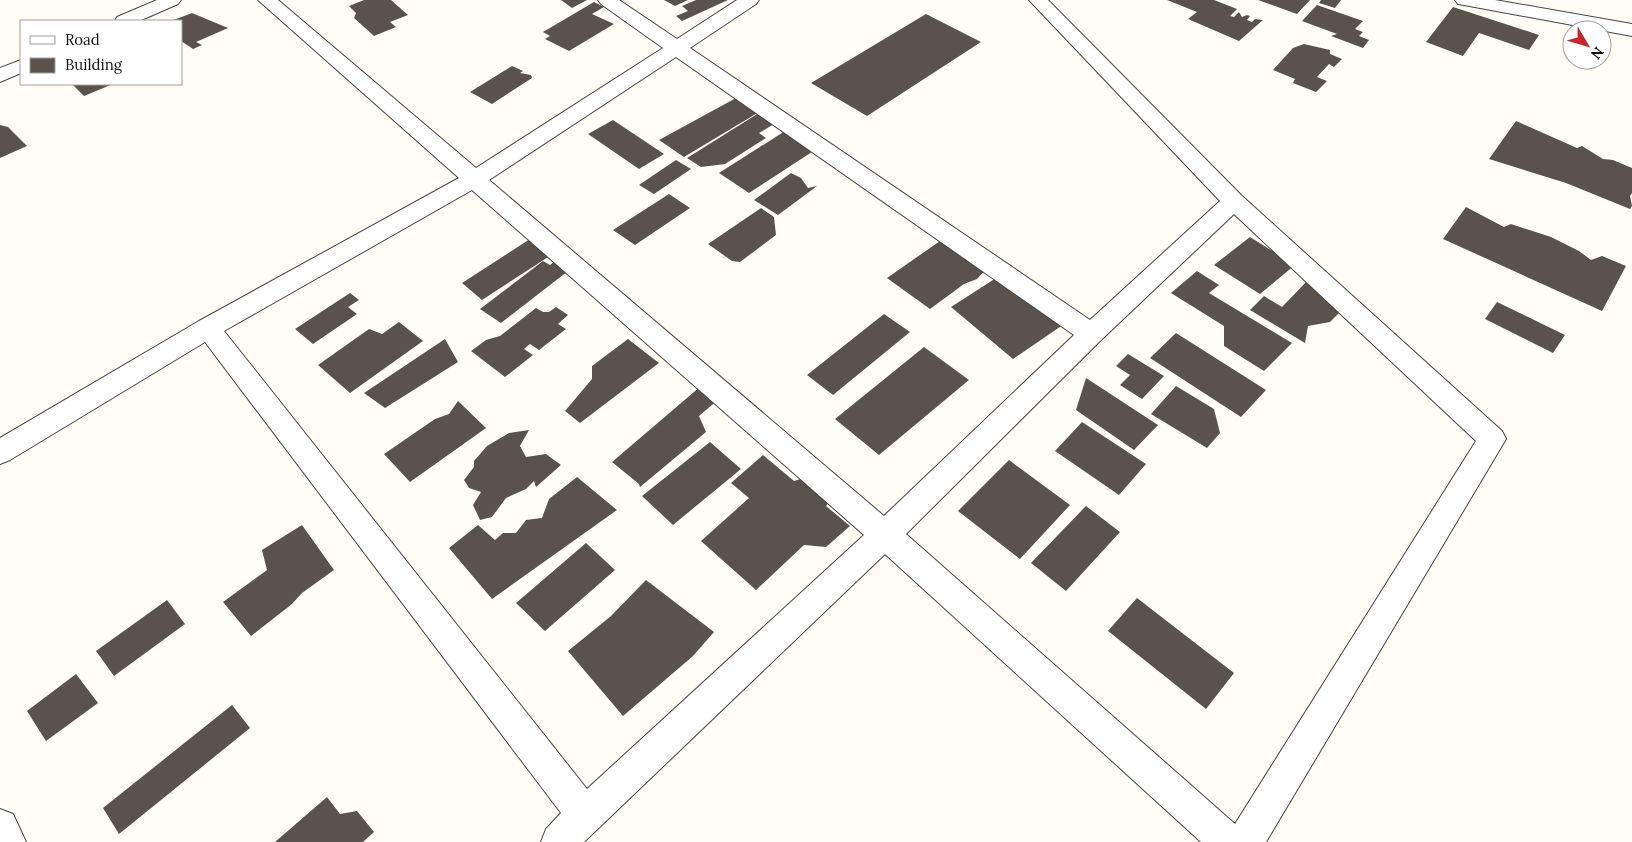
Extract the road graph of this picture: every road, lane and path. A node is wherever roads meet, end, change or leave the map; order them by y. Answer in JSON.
{"nodes":[{"id":1,"x":172,"y":0,"type":"edge"},
{"id":2,"x":267,"y":0,"type":"edge"},
{"id":3,"x":607,"y":0,"type":"edge"},
{"id":4,"x":750,"y":0,"type":"edge"},
{"id":5,"x":1038,"y":0,"type":"edge"},
{"id":6,"x":1464,"y":0,"type":"edge"},
{"id":7,"x":126,"y":20,"type":"edge"},
{"id":8,"x":1632,"y":30,"type":"edge"},
{"id":9,"x":675,"y":48,"type":"junction"},
{"id":10,"x":20,"y":66,"type":"edge"},
{"id":11,"x":0,"y":76,"type":"edge"},
{"id":12,"x":473,"y":180,"type":"junction"},
{"id":13,"x":1234,"y":201,"type":"junction"},
{"id":14,"x":208,"y":328,"type":"junction"},
{"id":15,"x":1091,"y":334,"type":"junction"},
{"id":16,"x":0,"y":452,"type":"edge"},
{"id":17,"x":885,"y":536,"type":"junction"},
{"id":18,"x":585,"y":815,"type":"junction"},
{"id":19,"x":0,"y":827,"type":"edge"},
{"id":20,"x":8,"y":842,"type":"edge"},
{"id":21,"x":559,"y":842,"type":"edge"},
{"id":22,"x":1228,"y":842,"type":"edge"},
{"id":23,"x":1245,"y":842,"type":"edge"}],
"edges":[{"from":1,"to":7,"type":"street"},
{"from":2,"to":12,"type":"street"},
{"from":3,"to":9,"type":"street"},
{"from":4,"to":9,"type":"street"},
{"from":5,"to":13,"type":"street"},
{"from":6,"to":8,"type":"street"},
{"from":9,"to":12,"type":"street"},
{"from":9,"to":15,"type":"street"},
{"from":10,"to":11,"type":"street"},
{"from":12,"to":14,"type":"street"},
{"from":12,"to":17,"type":"street"},
{"from":13,"to":15,"type":"street"},
{"from":13,"to":23,"type":"street"},
{"from":14,"to":16,"type":"street"},
{"from":14,"to":18,"type":"street"},
{"from":15,"to":17,"type":"street"},
{"from":17,"to":18,"type":"street"},
{"from":17,"to":22,"type":"street"},
{"from":18,"to":21,"type":"street"},
{"from":19,"to":20,"type":"street"}]}
